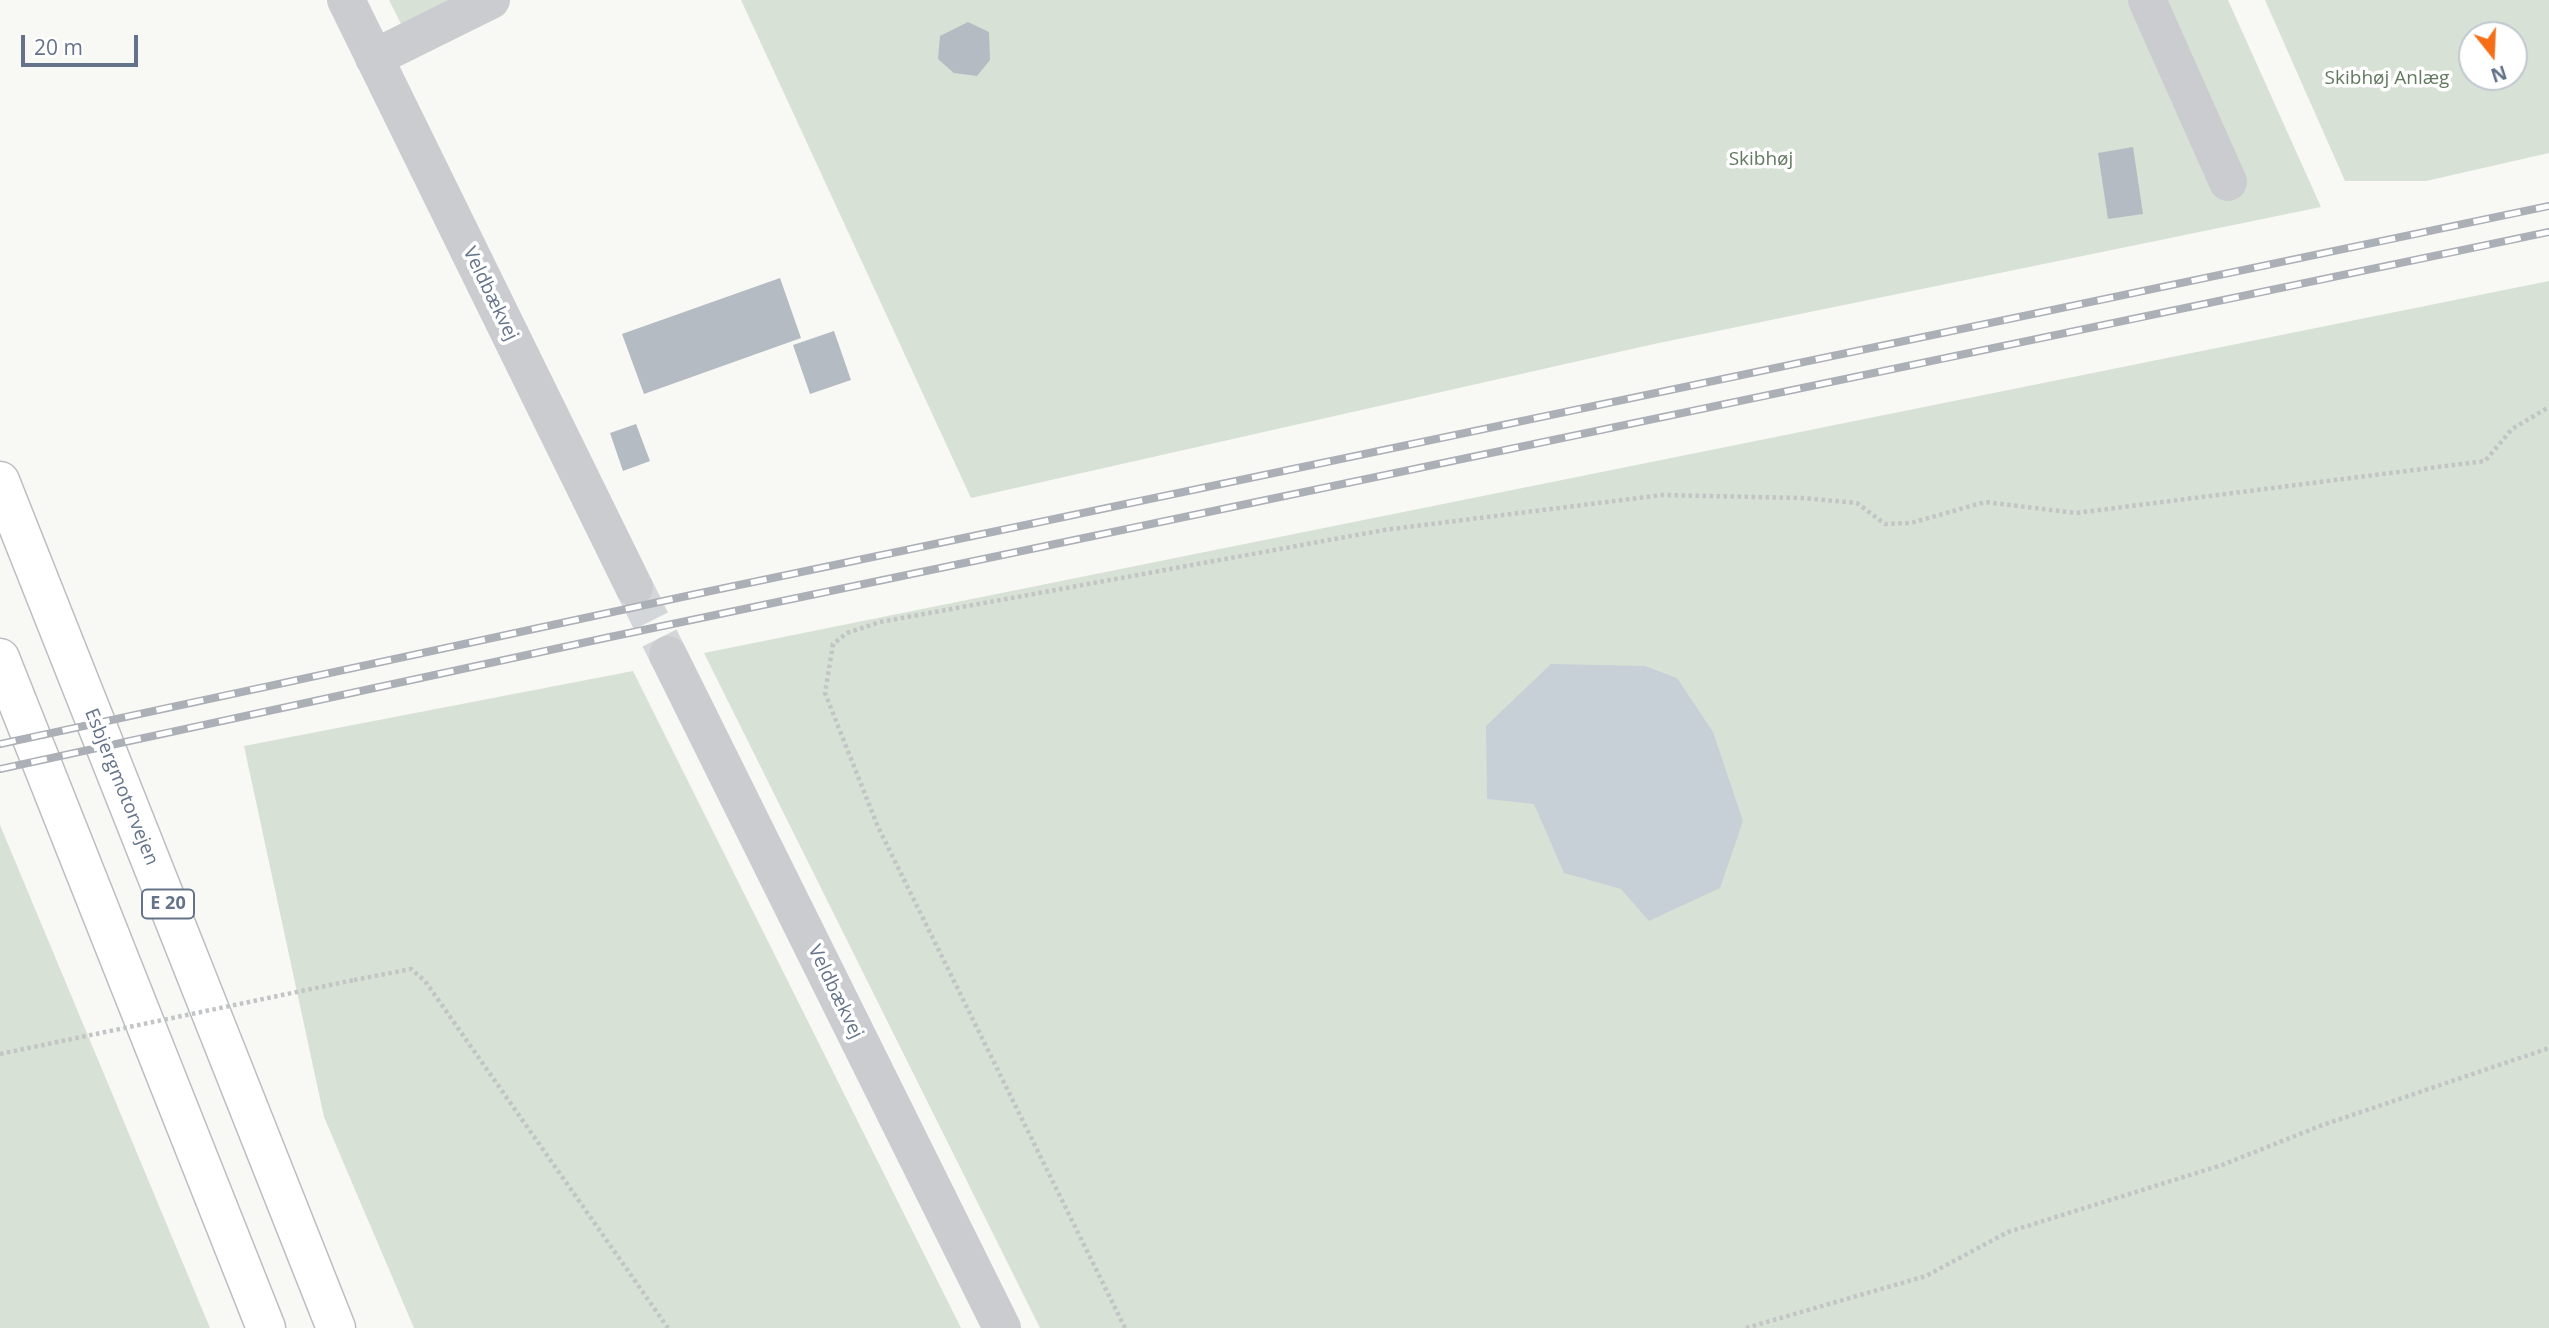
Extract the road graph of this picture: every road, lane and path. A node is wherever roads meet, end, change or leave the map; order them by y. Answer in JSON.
{"nodes":[{"id":1,"x":346,"y":0,"type":"edge"},
{"id":2,"x":491,"y":0,"type":"edge"},
{"id":3,"x":2147,"y":0,"type":"edge"},
{"id":4,"x":374,"y":58,"type":"junction"},
{"id":5,"x":2228,"y":182,"type":"dead end"},
{"id":6,"x":2549,"y":407,"type":"edge"},
{"id":7,"x":0,"y":481,"type":"edge"},
{"id":8,"x":634,"y":587,"type":"tunnel mouth"},
{"id":9,"x":667,"y":655,"type":"tunnel mouth"},
{"id":10,"x":0,"y":658,"type":"edge"},
{"id":11,"x":2549,"y":1048,"type":"edge"},
{"id":12,"x":0,"y":1055,"type":"edge"},
{"id":13,"x":265,"y":1328,"type":"edge"},
{"id":14,"x":335,"y":1328,"type":"edge"},
{"id":15,"x":668,"y":1328,"type":"edge"},
{"id":16,"x":1002,"y":1328,"type":"edge"},
{"id":17,"x":1125,"y":1328,"type":"edge"},
{"id":18,"x":1746,"y":1328,"type":"edge"}],
"edges":[{"from":1,"to":4,"type":"street","name":"Veldbækvej"},
{"from":2,"to":4,"type":"street"},
{"from":3,"to":5,"type":"street"},
{"from":4,"to":8,"type":"street","name":"Veldbækvej"},
{"from":6,"to":17,"type":"path"},
{"from":7,"to":14,"type":"highway","name":"Esbjergmotorvejen","number":"E 20"},
{"from":9,"to":16,"type":"street","name":"Veldbækvej"},
{"from":10,"to":13,"type":"highway"},
{"from":11,"to":18,"type":"path"},
{"from":12,"to":15,"type":"path","bridge":true}]}
